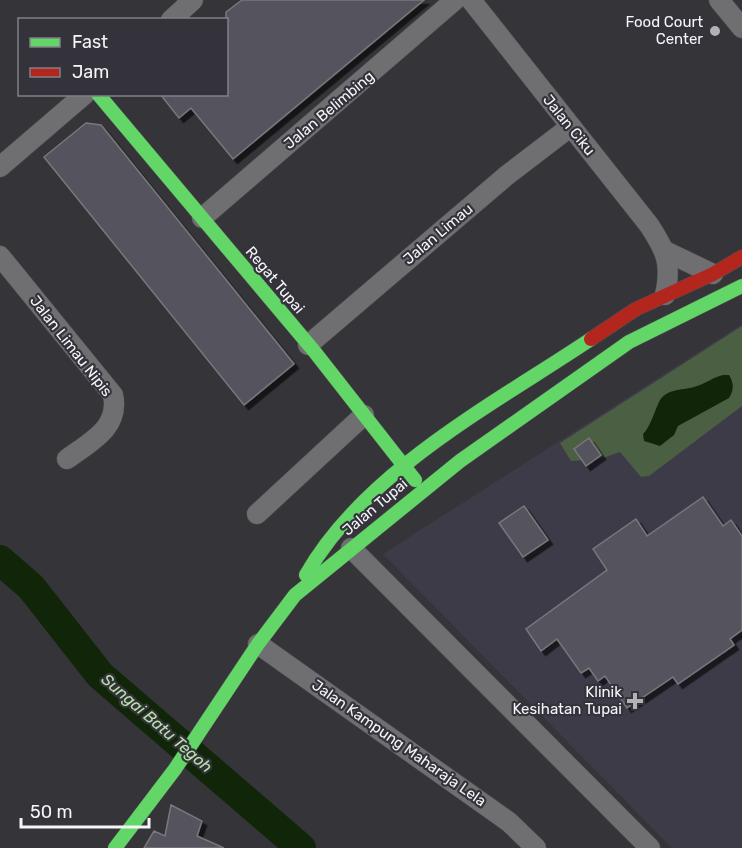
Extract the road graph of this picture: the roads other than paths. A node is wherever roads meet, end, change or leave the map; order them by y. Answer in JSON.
{"nodes":[{"id":1,"x":193,"y":0,"type":"edge"},
{"id":2,"x":455,"y":0,"type":"edge"},
{"id":3,"x":471,"y":0,"type":"edge"},
{"id":4,"x":719,"y":0,"type":"edge"},
{"id":5,"x":173,"y":18,"type":"edge"},
{"id":6,"x":742,"y":28,"type":"edge"},
{"id":7,"x":83,"y":96,"type":"edge"},
{"id":8,"x":100,"y":96,"type":"edge"},
{"id":9,"x":570,"y":127,"type":"junction"},
{"id":10,"x":0,"y":167,"type":"edge"},
{"id":11,"x":202,"y":218,"type":"junction"},
{"id":12,"x":665,"y":250,"type":"junction"},
{"id":13,"x":0,"y":256,"type":"edge"},
{"id":14,"x":742,"y":257,"type":"edge"},
{"id":15,"x":713,"y":274,"type":"junction"},
{"id":16,"x":742,"y":286,"type":"edge"},
{"id":17,"x":665,"y":295,"type":"junction"},
{"id":18,"x":308,"y":345,"type":"junction"},
{"id":19,"x":368,"y":419,"type":"junction"},
{"id":20,"x":398,"y":434,"type":"dead end"},
{"id":21,"x":414,"y":438,"type":"dead end"},
{"id":22,"x":440,"y":439,"type":"junction"},
{"id":23,"x":67,"y":459,"type":"dead end"},
{"id":24,"x":403,"y":464,"type":"junction"},
{"id":25,"x":377,"y":488,"type":"junction"},
{"id":26,"x":423,"y":489,"type":"junction"},
{"id":27,"x":256,"y":514,"type":"dead end"},
{"id":28,"x":351,"y":548,"type":"junction"},
{"id":29,"x":295,"y":595,"type":"junction"},
{"id":30,"x":258,"y":644,"type":"junction"},
{"id":31,"x":115,"y":848,"type":"edge"},
{"id":32,"x":536,"y":848,"type":"edge"},
{"id":33,"x":650,"y":848,"type":"edge"}],
"edges":[{"from":1,"to":5,"type":"street"},
{"from":2,"to":11,"type":"street","name":"Jalan Belimbing"},
{"from":3,"to":9,"type":"street","name":"Jalan Ciku"},
{"from":4,"to":6,"type":"street"},
{"from":7,"to":10,"type":"street"},
{"from":8,"to":11,"type":"main road","name":"Regat Tupai"},
{"from":9,"to":12,"type":"street","name":"Jalan Ciku"},
{"from":9,"to":18,"type":"street","name":"Jalan Limau"},
{"from":11,"to":18,"type":"main road","name":"Regat Tupai"},
{"from":12,"to":15,"type":"street"},
{"from":12,"to":17,"type":"street"},
{"from":13,"to":23,"type":"street","name":"Jalan Limau Nipis"},
{"from":14,"to":15,"type":"main road"},
{"from":15,"to":17,"type":"main road"},
{"from":16,"to":26,"type":"main road","name":"Jalan Tupai"},
{"from":17,"to":22,"type":"main road"},
{"from":18,"to":19,"type":"main road","name":"Regat Tupai"},
{"from":19,"to":20,"type":"main road"},
{"from":19,"to":24,"type":"main road","name":"Regat Tupai"},
{"from":19,"to":25,"type":"main road"},
{"from":19,"to":27,"type":"street"},
{"from":21,"to":22,"type":"main road"},
{"from":22,"to":24,"type":"main road"},
{"from":24,"to":25,"type":"main road"},
{"from":24,"to":26,"type":"main road","name":"Regat Tupai"},
{"from":25,"to":29,"type":"main road"},
{"from":26,"to":28,"type":"main road","name":"Jalan Tupai"},
{"from":28,"to":29,"type":"main road","name":"Jalan Tupai"},
{"from":28,"to":33,"type":"street"},
{"from":29,"to":30,"type":"main road","name":"Jalan Tupai"},
{"from":30,"to":31,"type":"main road","name":"Jalan Tupai"},
{"from":30,"to":32,"type":"street","name":"Jalan Kampung Maharaja Lela"}]}
